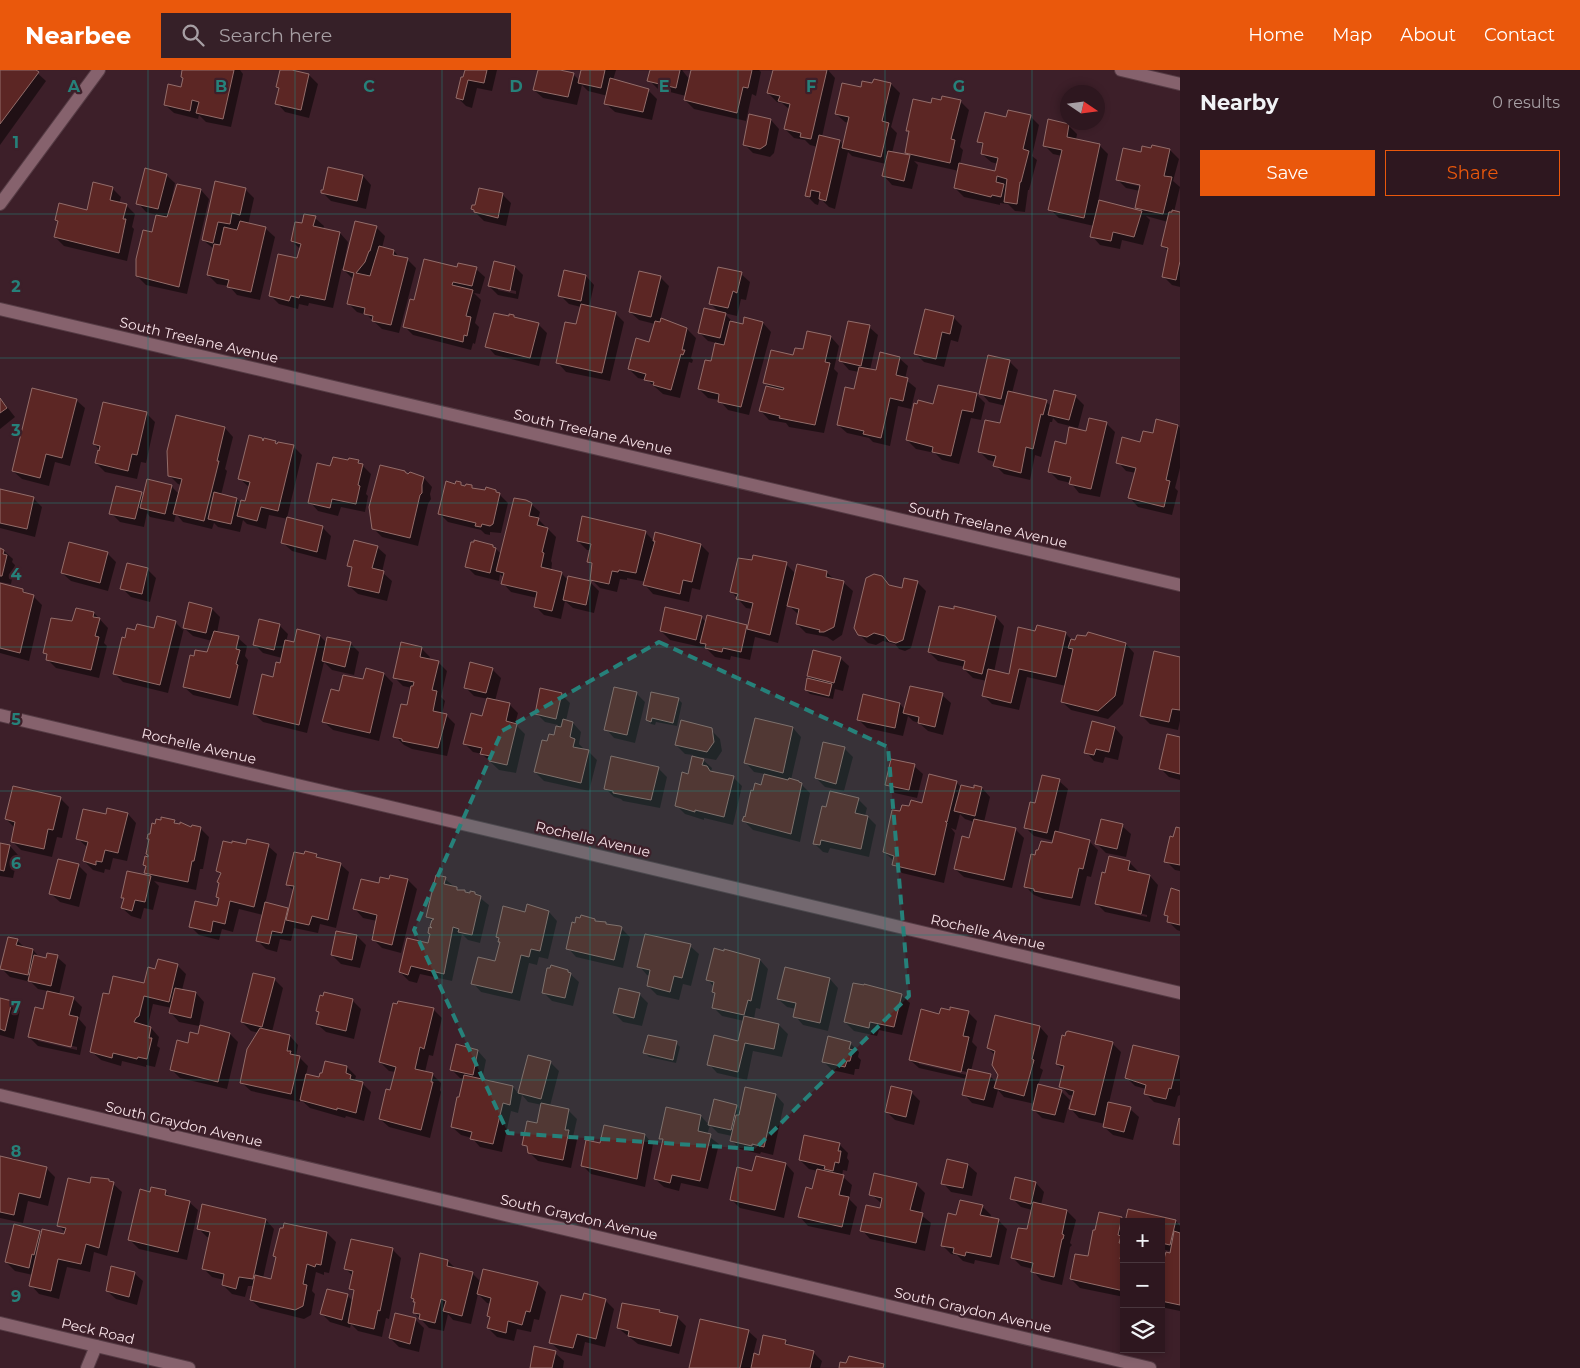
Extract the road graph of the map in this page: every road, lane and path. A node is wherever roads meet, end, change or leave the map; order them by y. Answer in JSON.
{"nodes":[{"id":1,"x":99,"y":70,"type":"edge"},
{"id":2,"x":1121,"y":70,"type":"edge"},
{"id":3,"x":1180,"y":84,"type":"edge"},
{"id":4,"x":0,"y":204,"type":"edge"},
{"id":5,"x":0,"y":309,"type":"edge"},
{"id":6,"x":1180,"y":585,"type":"edge"},
{"id":7,"x":0,"y":715,"type":"edge"},
{"id":8,"x":1180,"y":993,"type":"edge"},
{"id":9,"x":0,"y":1095,"type":"edge"},
{"id":10,"x":0,"y":1323,"type":"edge"},
{"id":11,"x":96,"y":1346,"type":"junction"},
{"id":12,"x":87,"y":1368,"type":"edge"},
{"id":13,"x":189,"y":1368,"type":"edge"},
{"id":14,"x":1150,"y":1368,"type":"edge"}],
"edges":[{"from":1,"to":4,"type":"street"},
{"from":2,"to":3,"type":"street"},
{"from":5,"to":6,"type":"street","name":"South Treelane Avenue"},
{"from":7,"to":8,"type":"street","name":"Rochelle Avenue"},
{"from":9,"to":14,"type":"street","name":"South Graydon Avenue"},
{"from":10,"to":11,"type":"street","name":"Peck Road"},
{"from":11,"to":12,"type":"street"},
{"from":11,"to":13,"type":"street","name":"Peck Road"}]}
